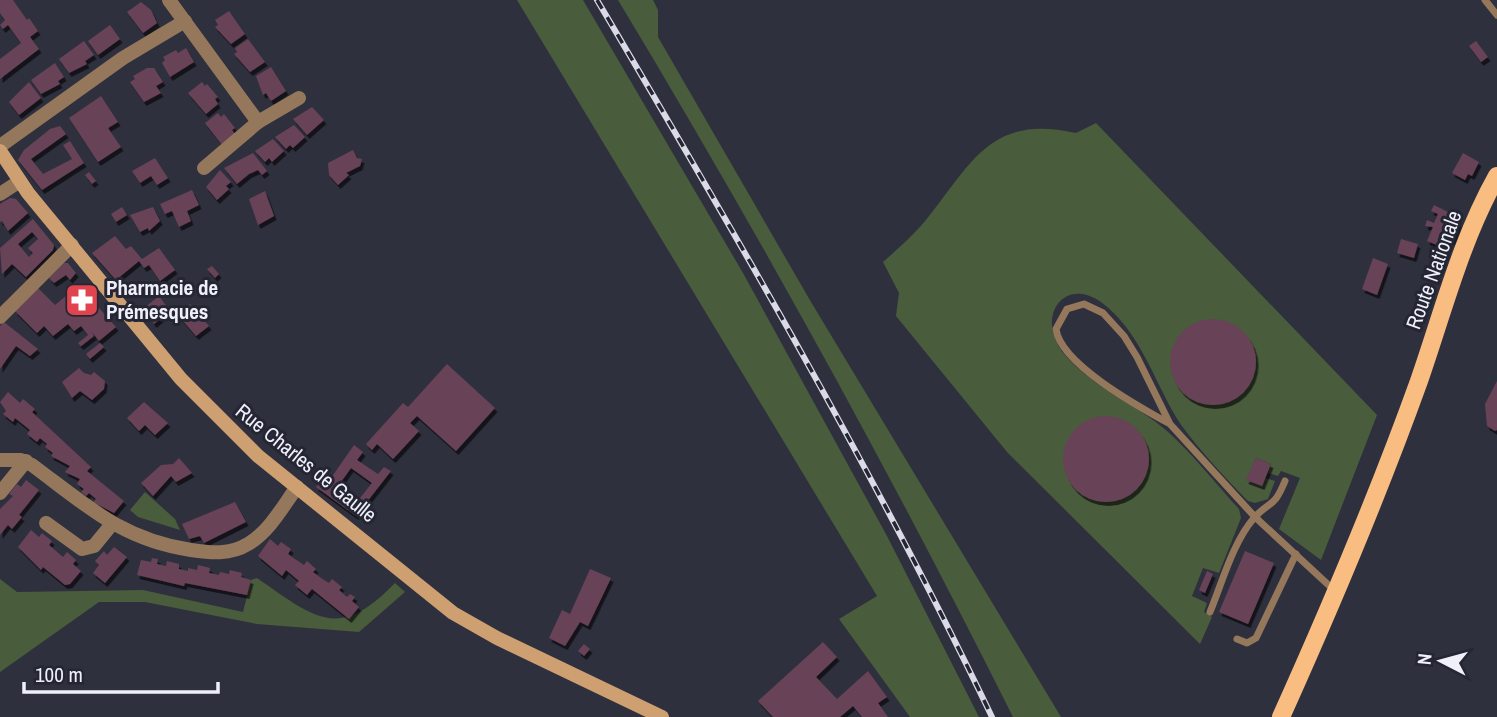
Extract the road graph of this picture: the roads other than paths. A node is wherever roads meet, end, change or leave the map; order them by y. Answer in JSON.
{"nodes":[{"id":1,"x":169,"y":0,"type":"edge"},
{"id":2,"x":1485,"y":0,"type":"edge"},
{"id":3,"x":1497,"y":15,"type":"edge"},
{"id":4,"x":185,"y":21,"type":"junction"},
{"id":5,"x":299,"y":98,"type":"dead end"},
{"id":6,"x":258,"y":122,"type":"junction"},
{"id":7,"x":0,"y":148,"type":"edge"},
{"id":8,"x":204,"y":168,"type":"dead end"},
{"id":9,"x":1497,"y":176,"type":"edge"},
{"id":10,"x":20,"y":181,"type":"junction"},
{"id":11,"x":0,"y":194,"type":"edge"},
{"id":12,"x":1497,"y":197,"type":"edge"},
{"id":13,"x":72,"y":245,"type":"junction"},
{"id":14,"x":0,"y":317,"type":"edge"},
{"id":15,"x":1419,"y":381,"type":"junction"},
{"id":16,"x":1170,"y":424,"type":"junction"},
{"id":17,"x":0,"y":460,"type":"edge"},
{"id":18,"x":26,"y":461,"type":"junction"},
{"id":19,"x":1285,"y":481,"type":"dead end"},
{"id":20,"x":297,"y":488,"type":"junction"},
{"id":21,"x":0,"y":493,"type":"edge"},
{"id":22,"x":1255,"y":517,"type":"junction"},
{"id":23,"x":46,"y":523,"type":"dead end"},
{"id":24,"x":112,"y":524,"type":"junction"},
{"id":25,"x":1296,"y":554,"type":"junction"},
{"id":26,"x":1336,"y":592,"type":"junction"},
{"id":27,"x":1210,"y":612,"type":"dead end"},
{"id":28,"x":1237,"y":639,"type":"dead end"},
{"id":29,"x":662,"y":717,"type":"edge"},
{"id":30,"x":1282,"y":717,"type":"edge"}],
"edges":[{"from":1,"to":4,"type":"street"},
{"from":2,"to":3,"type":"lane"},
{"from":4,"to":6,"type":"street"},
{"from":4,"to":7,"type":"street"},
{"from":5,"to":6,"type":"street"},
{"from":6,"to":8,"type":"street"},
{"from":7,"to":10,"type":"street","name":"Rue Charles de Gaulle"},
{"from":9,"to":15,"type":"main road","name":"Route Nationale"},
{"from":10,"to":11,"type":"street"},
{"from":10,"to":13,"type":"street","name":"Rue Charles de Gaulle"},
{"from":12,"to":15,"type":"main road","name":"Route Nationale"},
{"from":13,"to":14,"type":"street"},
{"from":13,"to":20,"type":"street","name":"Rue Charles de Gaulle"},
{"from":15,"to":26,"type":"main road","name":"Route Nationale"},
{"from":16,"to":16,"type":"lane"},
{"from":16,"to":22,"type":"lane"},
{"from":17,"to":18,"type":"street"},
{"from":18,"to":21,"type":"street"},
{"from":18,"to":24,"type":"street"},
{"from":19,"to":22,"type":"lane"},
{"from":20,"to":24,"type":"street"},
{"from":20,"to":29,"type":"street","name":"Rue Charles de Gaulle"},
{"from":22,"to":25,"type":"lane"},
{"from":22,"to":27,"type":"lane"},
{"from":23,"to":24,"type":"street"},
{"from":25,"to":26,"type":"lane"},
{"from":25,"to":28,"type":"lane"},
{"from":26,"to":30,"type":"main road","name":"Route Nationale"}]}
